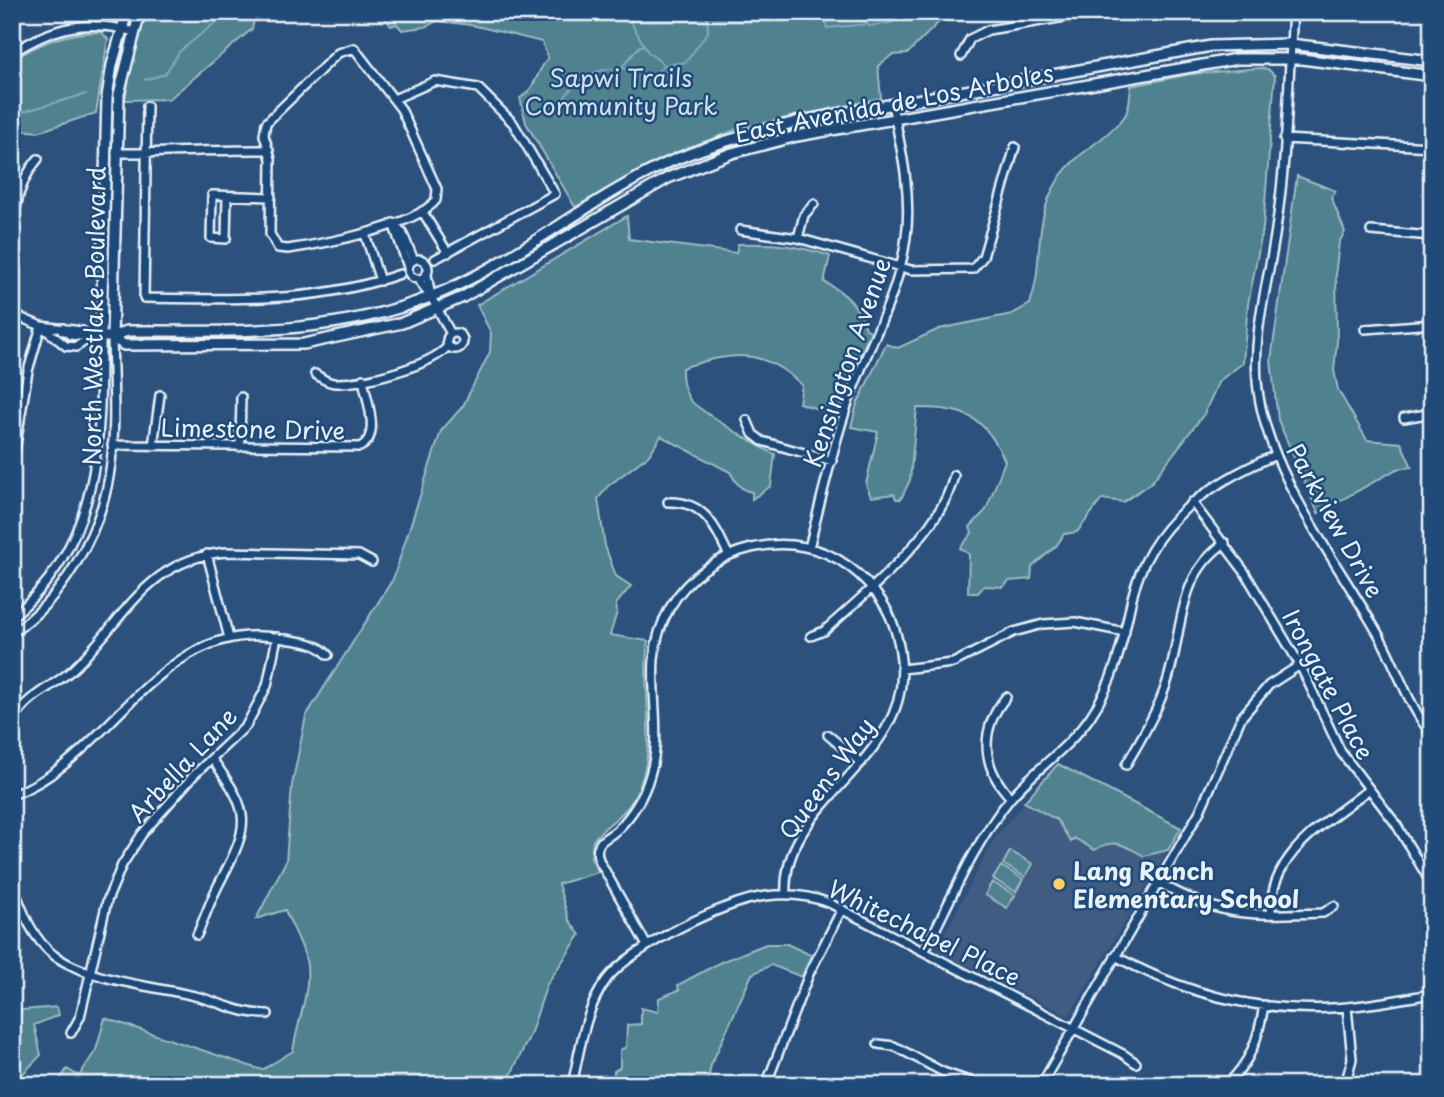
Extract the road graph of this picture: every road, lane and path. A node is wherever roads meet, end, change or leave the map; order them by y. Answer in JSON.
{"nodes":[{"id":1,"x":127,"y":12,"type":"edge"},
{"id":2,"x":140,"y":12,"type":"edge"},
{"id":3,"x":1095,"y":12,"type":"edge"},
{"id":4,"x":1293,"y":12,"type":"edge"},
{"id":5,"x":12,"y":20,"type":"edge"},
{"id":6,"x":12,"y":27,"type":"edge"},
{"id":7,"x":121,"y":28,"type":"junction"},
{"id":8,"x":134,"y":32,"type":"junction"},
{"id":9,"x":12,"y":41,"type":"edge"},
{"id":10,"x":1290,"y":44,"type":"junction"},
{"id":11,"x":15,"y":51,"type":"edge"},
{"id":12,"x":961,"y":57,"type":"dead end"},
{"id":13,"x":1290,"y":59,"type":"junction"},
{"id":14,"x":1432,"y":61,"type":"edge"},
{"id":15,"x":1432,"y":76,"type":"edge"},
{"id":16,"x":394,"y":99,"type":"junction"},
{"id":17,"x":892,"y":104,"type":"junction"},
{"id":18,"x":148,"y":106,"type":"dead end"},
{"id":19,"x":895,"y":119,"type":"junction"},
{"id":20,"x":1284,"y":139,"type":"junction"},
{"id":21,"x":1015,"y":147,"type":"dead end"},
{"id":22,"x":1432,"y":147,"type":"edge"},
{"id":23,"x":269,"y":150,"type":"junction"},
{"id":24,"x":116,"y":152,"type":"junction"},
{"id":25,"x":146,"y":153,"type":"junction"},
{"id":26,"x":38,"y":159,"type":"dead end"},
{"id":27,"x":227,"y":196,"type":"junction"},
{"id":28,"x":271,"y":197,"type":"junction"},
{"id":29,"x":814,"y":204,"type":"dead end"},
{"id":30,"x":422,"y":211,"type":"junction"},
{"id":31,"x":393,"y":223,"type":"junction"},
{"id":32,"x":740,"y":230,"type":"dead end"},
{"id":33,"x":1371,"y":231,"type":"dead end"},
{"id":34,"x":365,"y":234,"type":"junction"},
{"id":35,"x":1432,"y":236,"type":"edge"},
{"id":36,"x":798,"y":238,"type":"junction"},
{"id":37,"x":447,"y":253,"type":"junction"},
{"id":38,"x":435,"y":259,"type":"dead end"},
{"id":39,"x":414,"y":260,"type":"junction"},
{"id":40,"x":408,"y":267,"type":"junction"},
{"id":41,"x":901,"y":267,"type":"junction"},
{"id":42,"x":400,"y":274,"type":"dead end"},
{"id":43,"x":427,"y":274,"type":"junction"},
{"id":44,"x":418,"y":279,"type":"junction"},
{"id":45,"x":12,"y":280,"type":"edge"},
{"id":46,"x":380,"y":281,"type":"junction"},
{"id":47,"x":431,"y":296,"type":"junction"},
{"id":48,"x":437,"y":310,"type":"junction"},
{"id":49,"x":12,"y":314,"type":"edge"},
{"id":50,"x":1432,"y":324,"type":"edge"},
{"id":51,"x":41,"y":326,"type":"junction"},
{"id":52,"x":62,"y":328,"type":"junction"},
{"id":53,"x":1365,"y":329,"type":"dead end"},
{"id":54,"x":450,"y":334,"type":"junction"},
{"id":55,"x":96,"y":337,"type":"junction"},
{"id":56,"x":112,"y":337,"type":"junction"},
{"id":57,"x":60,"y":340,"type":"junction"},
{"id":58,"x":452,"y":348,"type":"junction"},
{"id":59,"x":316,"y":374,"type":"dead end"},
{"id":60,"x":363,"y":379,"type":"junction"},
{"id":61,"x":160,"y":395,"type":"dead end"},
{"id":62,"x":241,"y":397,"type":"dead end"},
{"id":63,"x":1432,"y":413,"type":"edge"},
{"id":64,"x":1404,"y":418,"type":"dead end"},
{"id":65,"x":747,"y":420,"type":"dead end"},
{"id":66,"x":112,"y":445,"type":"junction"},
{"id":67,"x":153,"y":446,"type":"junction"},
{"id":68,"x":240,"y":447,"type":"junction"},
{"id":69,"x":1276,"y":455,"type":"junction"},
{"id":70,"x":832,"y":461,"type":"junction"},
{"id":71,"x":12,"y":469,"type":"edge"},
{"id":72,"x":954,"y":475,"type":"dead end"},
{"id":73,"x":668,"y":502,"type":"dead end"},
{"id":74,"x":1192,"y":502,"type":"junction"},
{"id":75,"x":1225,"y":543,"type":"junction"},
{"id":76,"x":809,"y":548,"type":"junction"},
{"id":77,"x":207,"y":554,"type":"junction"},
{"id":78,"x":728,"y":554,"type":"junction"},
{"id":79,"x":372,"y":562,"type":"dead end"},
{"id":80,"x":872,"y":587,"type":"junction"},
{"id":81,"x":12,"y":617,"type":"edge"},
{"id":82,"x":1125,"y":632,"type":"junction"},
{"id":83,"x":12,"y":633,"type":"edge"},
{"id":84,"x":811,"y":636,"type":"dead end"},
{"id":85,"x":277,"y":637,"type":"junction"},
{"id":86,"x":229,"y":638,"type":"junction"},
{"id":87,"x":328,"y":655,"type":"dead end"},
{"id":88,"x":1300,"y":665,"type":"junction"},
{"id":89,"x":902,"y":669,"type":"junction"},
{"id":90,"x":1006,"y":697,"type":"dead end"},
{"id":91,"x":16,"y":717,"type":"dead end"},
{"id":92,"x":828,"y":735,"type":"dead end"},
{"id":93,"x":1432,"y":735,"type":"edge"},
{"id":94,"x":212,"y":759,"type":"junction"},
{"id":95,"x":861,"y":763,"type":"junction"},
{"id":96,"x":1126,"y":765,"type":"dead end"},
{"id":97,"x":1368,"y":790,"type":"junction"},
{"id":98,"x":12,"y":795,"type":"edge"},
{"id":99,"x":1011,"y":798,"type":"junction"},
{"id":100,"x":12,"y":882,"type":"edge"},
{"id":101,"x":1158,"y":882,"type":"junction"},
{"id":102,"x":1432,"y":885,"type":"edge"},
{"id":103,"x":14,"y":892,"type":"edge"},
{"id":104,"x":786,"y":894,"type":"junction"},
{"id":105,"x":1334,"y":906,"type":"dead end"},
{"id":106,"x":842,"y":909,"type":"junction"},
{"id":107,"x":1271,"y":914,"type":"junction"},
{"id":108,"x":197,"y":935,"type":"dead end"},
{"id":109,"x":646,"y":944,"type":"junction"},
{"id":110,"x":924,"y":952,"type":"junction"},
{"id":111,"x":1115,"y":956,"type":"junction"},
{"id":112,"x":92,"y":972,"type":"junction"},
{"id":113,"x":1432,"y":994,"type":"edge"},
{"id":114,"x":1264,"y":1005,"type":"junction"},
{"id":115,"x":1348,"y":1007,"type":"junction"},
{"id":116,"x":268,"y":1014,"type":"dead end"},
{"id":117,"x":1074,"y":1028,"type":"junction"},
{"id":118,"x":71,"y":1033,"type":"dead end"},
{"id":119,"x":878,"y":1044,"type":"dead end"},
{"id":120,"x":1136,"y":1063,"type":"dead end"},
{"id":121,"x":572,"y":1085,"type":"edge"},
{"id":122,"x":766,"y":1085,"type":"edge"},
{"id":123,"x":980,"y":1085,"type":"edge"},
{"id":124,"x":1041,"y":1085,"type":"edge"},
{"id":125,"x":1226,"y":1085,"type":"edge"},
{"id":126,"x":1345,"y":1085,"type":"edge"}],
"edges":[{"from":1,"to":7,"type":"main road","name":"North Westlake Boulevard"},
{"from":2,"to":8,"type":"main road","name":"North Westlake Boulevard"},
{"from":3,"to":12,"type":"street"},
{"from":4,"to":10,"type":"street","name":"Parkview Drive"},
{"from":5,"to":6,"type":"street"},
{"from":7,"to":8,"type":"street"},
{"from":7,"to":11,"type":"street"},
{"from":7,"to":55,"type":"main road","name":"North Westlake Boulevard"},
{"from":8,"to":24,"type":"main road","name":"North Westlake Boulevard"},
{"from":9,"to":11,"type":"street"},
{"from":10,"to":13,"type":"street","name":"Parkview Drive"},
{"from":10,"to":14,"type":"main road","name":"East Avenida de Los Arboles"},
{"from":10,"to":17,"type":"main road","name":"East Avenida de Los Arboles"},
{"from":13,"to":15,"type":"main road","name":"East Avenida de Los Arboles"},
{"from":13,"to":19,"type":"main road","name":"East Avenida de Los Arboles"},
{"from":13,"to":20,"type":"street","name":"Parkview Drive"},
{"from":16,"to":23,"type":"street"},
{"from":16,"to":30,"type":"street"},
{"from":16,"to":37,"type":"street"},
{"from":17,"to":19,"type":"street","name":"Kensington Avenue"},
{"from":17,"to":47,"type":"main road","name":"East Avenida de Los Arboles"},
{"from":18,"to":25,"type":"street"},
{"from":19,"to":41,"type":"street","name":"Kensington Avenue"},
{"from":19,"to":48,"type":"main road","name":"East Avenida de Los Arboles"},
{"from":20,"to":22,"type":"street"},
{"from":20,"to":69,"type":"street","name":"Parkview Drive"},
{"from":21,"to":41,"type":"street"},
{"from":23,"to":25,"type":"street"},
{"from":23,"to":28,"type":"street"},
{"from":24,"to":25,"type":"street"},
{"from":24,"to":56,"type":"main road","name":"North Westlake Boulevard"},
{"from":25,"to":46,"type":"street"},
{"from":26,"to":45,"type":"street"},
{"from":27,"to":27,"type":"street"},
{"from":27,"to":28,"type":"street"},
{"from":28,"to":34,"type":"street"},
{"from":29,"to":36,"type":"street"},
{"from":30,"to":31,"type":"street"},
{"from":30,"to":37,"type":"street"},
{"from":31,"to":34,"type":"street"},
{"from":31,"to":39,"type":"street"},
{"from":31,"to":40,"type":"street"},
{"from":32,"to":36,"type":"street"},
{"from":33,"to":35,"type":"street"},
{"from":34,"to":46,"type":"street"},
{"from":36,"to":41,"type":"street"},
{"from":37,"to":38,"type":"street"},
{"from":39,"to":40,"type":"street"},
{"from":39,"to":43,"type":"street"},
{"from":40,"to":44,"type":"street"},
{"from":41,"to":70,"type":"street","name":"Kensington Avenue"},
{"from":42,"to":46,"type":"street"},
{"from":43,"to":44,"type":"street"},
{"from":43,"to":47,"type":"street"},
{"from":44,"to":47,"type":"street"},
{"from":47,"to":48,"type":"street"},
{"from":47,"to":56,"type":"main road","name":"East Avenida de Los Arboles"},
{"from":48,"to":54,"type":"street"},
{"from":48,"to":56,"type":"main road","name":"East Avenida de Los Arboles"},
{"from":49,"to":51,"type":"street","name":"East Avenida de Los Arboles"},
{"from":50,"to":53,"type":"street"},
{"from":51,"to":52,"type":"street","name":"East Avenida de Los Arboles"},
{"from":51,"to":57,"type":"street","name":"East Avenida de Los Arboles"},
{"from":51,"to":71,"type":"street"},
{"from":52,"to":55,"type":"street","name":"East Avenida de Los Arboles"},
{"from":52,"to":57,"type":"street"},
{"from":54,"to":58,"type":"street"},
{"from":54,"to":58,"type":"street"},
{"from":55,"to":56,"type":"main road","name":"East Avenida de Los Arboles"},
{"from":55,"to":57,"type":"street","name":"East Avenida de Los Arboles"},
{"from":55,"to":81,"type":"street","name":"North Westlake Boulevard"},
{"from":56,"to":66,"type":"street","name":"North Westlake Boulevard"},
{"from":58,"to":60,"type":"street"},
{"from":59,"to":60,"type":"street"},
{"from":60,"to":68,"type":"street","name":"Limestone Drive"},
{"from":61,"to":67,"type":"street"},
{"from":62,"to":68,"type":"street"},
{"from":63,"to":64,"type":"street"},
{"from":65,"to":70,"type":"street"},
{"from":66,"to":67,"type":"street","name":"Limestone Drive"},
{"from":66,"to":83,"type":"street","name":"North Westlake Boulevard"},
{"from":67,"to":68,"type":"street","name":"Limestone Drive"},
{"from":69,"to":74,"type":"street"},
{"from":69,"to":93,"type":"street","name":"Parkview Drive"},
{"from":70,"to":76,"type":"street","name":"Kensington Avenue"},
{"from":72,"to":80,"type":"street"},
{"from":73,"to":78,"type":"street"},
{"from":74,"to":75,"type":"street","name":"Irongate Place"},
{"from":74,"to":82,"type":"street"},
{"from":75,"to":88,"type":"street","name":"Irongate Place"},
{"from":75,"to":96,"type":"street"},
{"from":76,"to":78,"type":"street","name":"Queens Way"},
{"from":76,"to":80,"type":"street","name":"Queens Way"},
{"from":77,"to":79,"type":"street"},
{"from":77,"to":86,"type":"street"},
{"from":77,"to":91,"type":"street"},
{"from":78,"to":109,"type":"street","name":"Queens Way"},
{"from":80,"to":84,"type":"street"},
{"from":80,"to":89,"type":"street","name":"Queens Way"},
{"from":82,"to":89,"type":"street"},
{"from":82,"to":99,"type":"street"},
{"from":85,"to":86,"type":"street"},
{"from":85,"to":87,"type":"street"},
{"from":85,"to":94,"type":"street","name":"Arbella Lane"},
{"from":86,"to":98,"type":"street"},
{"from":88,"to":97,"type":"street","name":"Irongate Place"},
{"from":88,"to":101,"type":"street"},
{"from":89,"to":95,"type":"street","name":"Queens Way"},
{"from":90,"to":99,"type":"street"},
{"from":92,"to":95,"type":"street"},
{"from":94,"to":108,"type":"street"},
{"from":94,"to":112,"type":"street","name":"Arbella Lane"},
{"from":95,"to":104,"type":"street","name":"Queens Way"},
{"from":97,"to":102,"type":"street","name":"Irongate Place"},
{"from":97,"to":107,"type":"street"},
{"from":99,"to":110,"type":"street"},
{"from":100,"to":103,"type":"street"},
{"from":101,"to":107,"type":"street"},
{"from":101,"to":111,"type":"street"},
{"from":103,"to":112,"type":"street"},
{"from":104,"to":106,"type":"street","name":"Whitechapel Place"},
{"from":104,"to":109,"type":"street","name":"Whitechapel Place"},
{"from":105,"to":107,"type":"street"},
{"from":106,"to":110,"type":"street","name":"Whitechapel Place"},
{"from":106,"to":122,"type":"street"},
{"from":109,"to":121,"type":"street","name":"Whitechapel Place"},
{"from":110,"to":117,"type":"street","name":"Whitechapel Place"},
{"from":111,"to":114,"type":"street"},
{"from":111,"to":117,"type":"street"},
{"from":112,"to":116,"type":"street"},
{"from":112,"to":118,"type":"street","name":"Arbella Lane"},
{"from":113,"to":115,"type":"street"},
{"from":114,"to":115,"type":"street"},
{"from":114,"to":125,"type":"street"},
{"from":115,"to":126,"type":"street"},
{"from":117,"to":120,"type":"street","name":"Whitechapel Place"},
{"from":117,"to":124,"type":"street"},
{"from":119,"to":123,"type":"street"}]}
